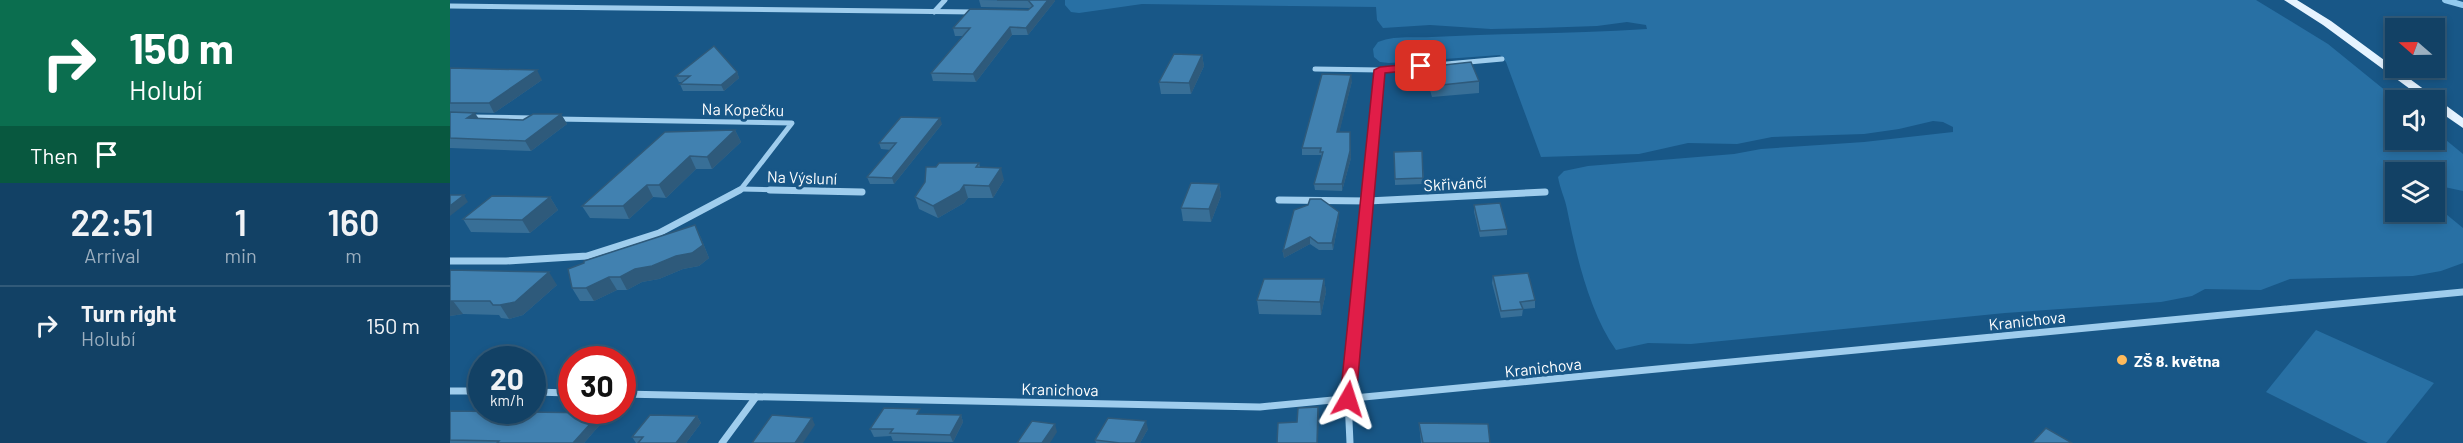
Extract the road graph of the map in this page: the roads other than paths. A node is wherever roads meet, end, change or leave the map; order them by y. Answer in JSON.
{"nodes":[{"id":1,"x":525,"y":0,"type":"edge"},
{"id":2,"x":945,"y":0,"type":"edge"},
{"id":3,"x":2289,"y":0,"type":"edge"},
{"id":4,"x":517,"y":4,"type":"junction"},
{"id":5,"x":450,"y":6,"type":"edge"},
{"id":6,"x":934,"y":12,"type":"junction"},
{"id":7,"x":976,"y":12,"type":"edge"},
{"id":8,"x":1502,"y":59,"type":"dead end"},
{"id":9,"x":1315,"y":69,"type":"dead end"},
{"id":10,"x":1380,"y":70,"type":"junction"},
{"id":11,"x":2419,"y":90,"type":"edge"},
{"id":12,"x":2445,"y":110,"type":"edge"},
{"id":13,"x":462,"y":117,"type":"edge"},
{"id":14,"x":2463,"y":124,"type":"edge"},
{"id":15,"x":741,"y":189,"type":"junction"},
{"id":16,"x":862,"y":192,"type":"dead end"},
{"id":17,"x":1545,"y":192,"type":"dead end"},
{"id":18,"x":1279,"y":200,"type":"dead end"},
{"id":19,"x":1368,"y":201,"type":"junction"},
{"id":20,"x":450,"y":261,"type":"edge"},
{"id":21,"x":2463,"y":292,"type":"edge"},
{"id":22,"x":450,"y":391,"type":"edge"},
{"id":23,"x":468,"y":391,"type":"edge"},
{"id":24,"x":636,"y":394,"type":"edge"},
{"id":25,"x":756,"y":397,"type":"junction"},
{"id":26,"x":1348,"y":399,"type":"junction"},
{"id":27,"x":722,"y":443,"type":"edge"},
{"id":28,"x":1350,"y":443,"type":"edge"}],
"edges":[{"from":1,"to":4,"type":"street"},
{"from":2,"to":6,"type":"street"},
{"from":3,"to":11,"type":"main road"},
{"from":4,"to":5,"type":"street"},
{"from":4,"to":6,"type":"street"},
{"from":6,"to":7,"type":"street"},
{"from":8,"to":10,"type":"street"},
{"from":9,"to":10,"type":"street"},
{"from":10,"to":19,"type":"street"},
{"from":12,"to":14,"type":"main road"},
{"from":13,"to":15,"type":"street","name":"Na Kopečku"},
{"from":15,"to":16,"type":"street","name":"Na Výsluní"},
{"from":15,"to":20,"type":"street","name":"Na Kopečku"},
{"from":17,"to":19,"type":"street","name":"Skřivánčí"},
{"from":18,"to":19,"type":"street"},
{"from":19,"to":26,"type":"street"},
{"from":21,"to":26,"type":"street","name":"Kranichova"},
{"from":22,"to":23,"type":"street"},
{"from":24,"to":25,"type":"street","name":"Kranichova"},
{"from":25,"to":26,"type":"street","name":"Kranichova"},
{"from":25,"to":27,"type":"street"},
{"from":26,"to":28,"type":"street"}]}
